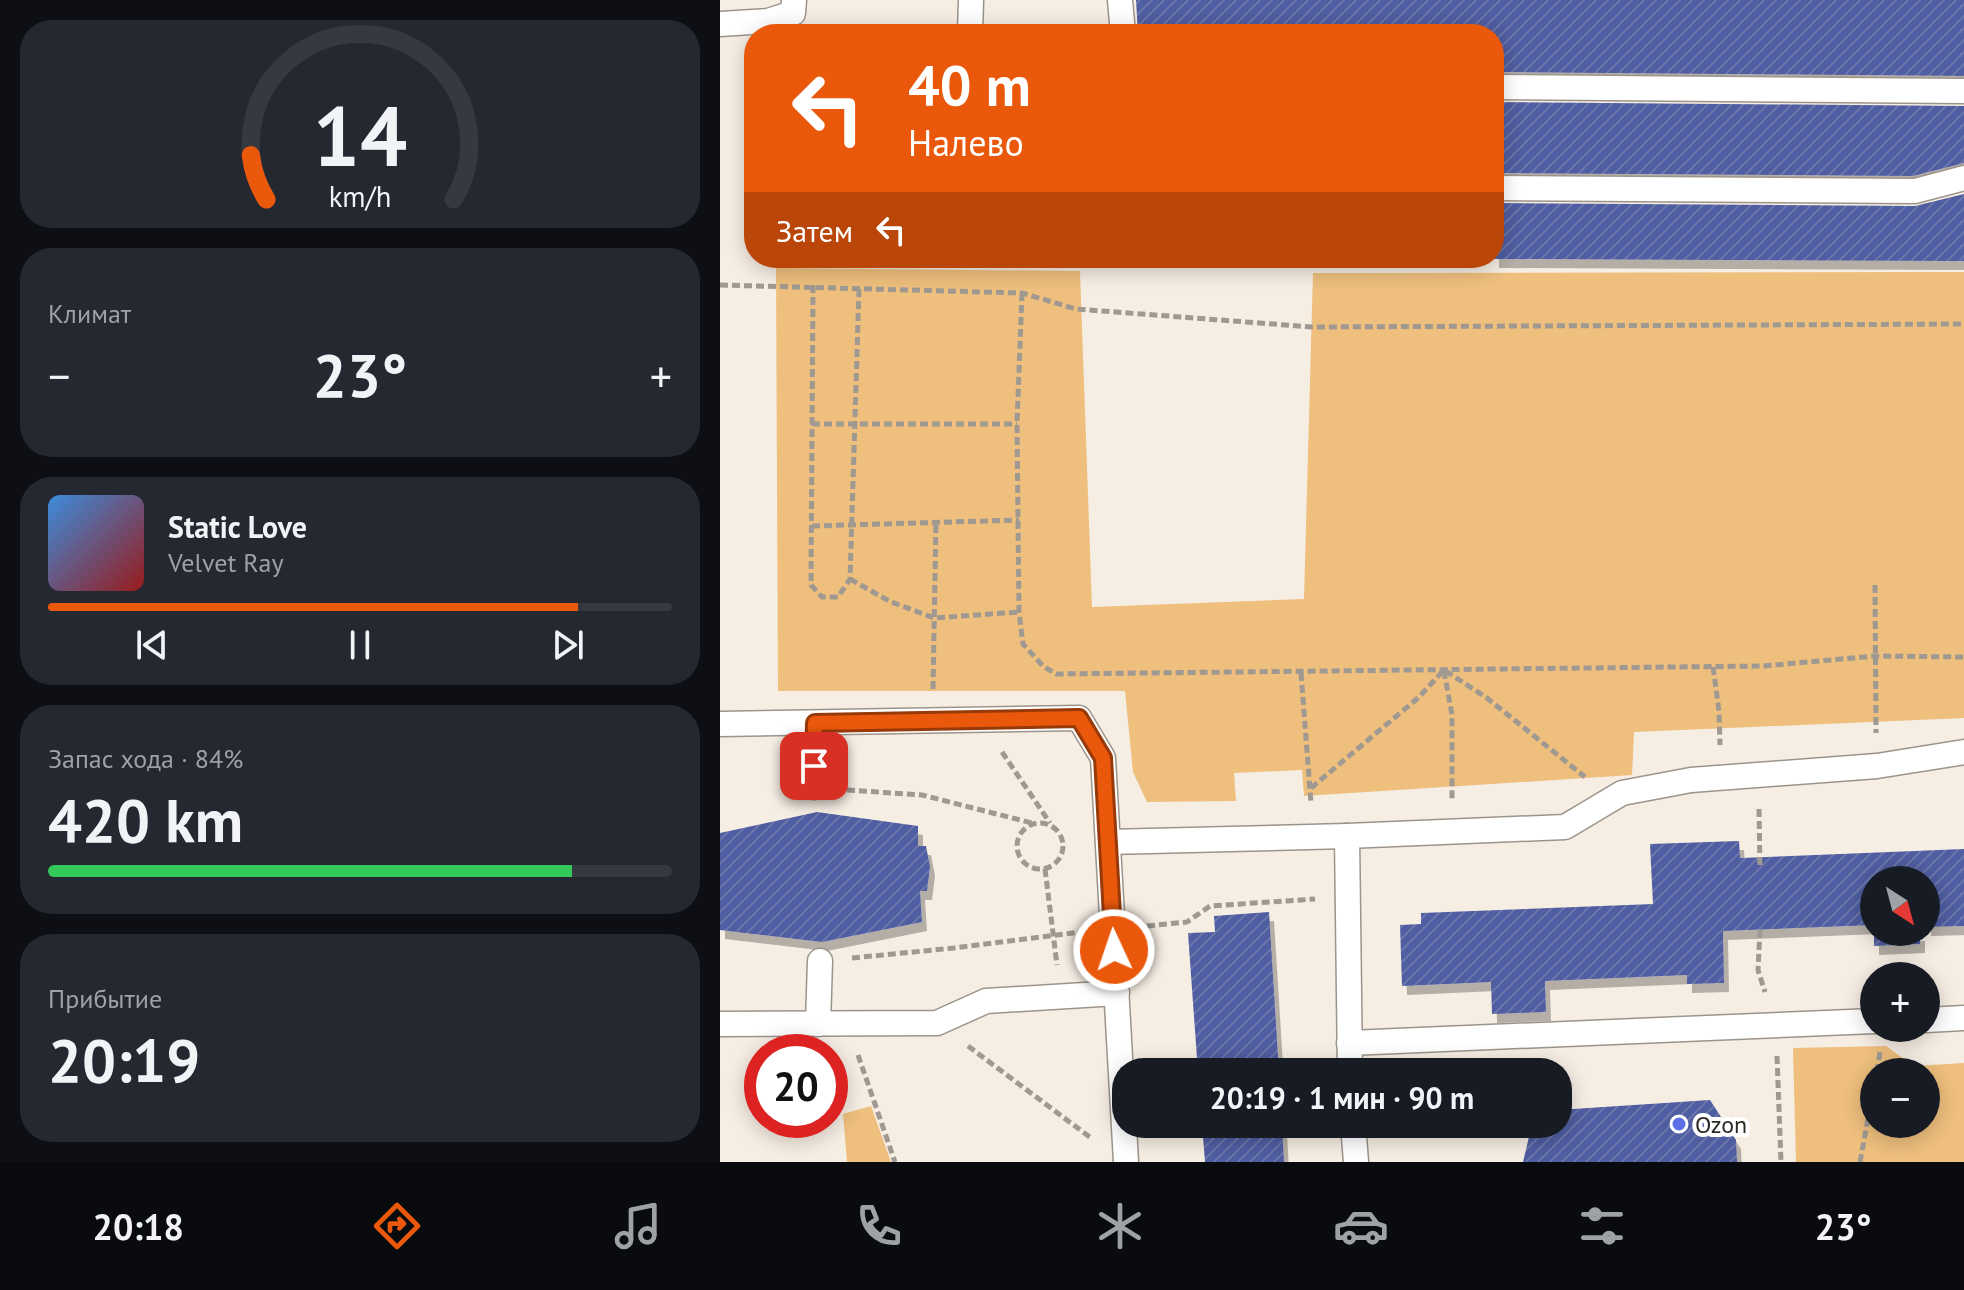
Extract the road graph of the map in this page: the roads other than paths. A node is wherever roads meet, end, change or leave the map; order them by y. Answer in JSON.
{"nodes":[{"id":1,"x":794,"y":0,"type":"edge"},
{"id":2,"x":971,"y":0,"type":"edge"},
{"id":3,"x":1120,"y":0,"type":"edge"},
{"id":4,"x":720,"y":24,"type":"edge"},
{"id":5,"x":775,"y":24,"type":"edge"},
{"id":6,"x":970,"y":24,"type":"edge"},
{"id":7,"x":1122,"y":24,"type":"edge"},
{"id":8,"x":744,"y":26,"type":"edge"},
{"id":9,"x":1504,"y":87,"type":"edge"},
{"id":10,"x":1964,"y":91,"type":"edge"},
{"id":11,"x":1964,"y":178,"type":"edge"},
{"id":12,"x":1504,"y":188,"type":"edge"},
{"id":13,"x":815,"y":723,"type":"junction"},
{"id":14,"x":720,"y":724,"type":"edge"},
{"id":15,"x":1964,"y":752,"type":"edge"},
{"id":16,"x":814,"y":787,"type":"road end"},
{"id":17,"x":1347,"y":836,"type":"junction"},
{"id":18,"x":1108,"y":842,"type":"junction"},
{"id":19,"x":820,"y":961,"type":"road end"},
{"id":20,"x":1117,"y":993,"type":"junction"},
{"id":21,"x":1964,"y":1018,"type":"edge"},
{"id":22,"x":1940,"y":1019,"type":"edge"},
{"id":23,"x":1860,"y":1022,"type":"edge"},
{"id":24,"x":720,"y":1024,"type":"edge"},
{"id":25,"x":818,"y":1024,"type":"junction"},
{"id":26,"x":1349,"y":1043,"type":"junction"},
{"id":27,"x":1350,"y":1058,"type":"edge"},
{"id":28,"x":1354,"y":1138,"type":"edge"},
{"id":29,"x":1126,"y":1162,"type":"edge"},
{"id":30,"x":1356,"y":1162,"type":"edge"}],
"edges":[{"from":1,"to":5,"type":"lane"},
{"from":2,"to":6,"type":"lane"},
{"from":3,"to":7,"type":"lane"},
{"from":4,"to":8,"type":"lane"},
{"from":9,"to":10,"type":"lane"},
{"from":11,"to":12,"type":"lane"},
{"from":13,"to":14,"type":"lane"},
{"from":13,"to":16,"type":"lane"},
{"from":13,"to":18,"type":"lane"},
{"from":15,"to":17,"type":"lane"},
{"from":17,"to":18,"type":"lane"},
{"from":17,"to":26,"type":"lane"},
{"from":18,"to":20,"type":"lane"},
{"from":19,"to":25,"type":"lane"},
{"from":20,"to":25,"type":"lane"},
{"from":20,"to":29,"type":"lane"},
{"from":21,"to":22,"type":"lane"},
{"from":23,"to":26,"type":"lane"},
{"from":24,"to":25,"type":"lane"},
{"from":26,"to":27,"type":"lane"},
{"from":28,"to":30,"type":"lane"}]}
